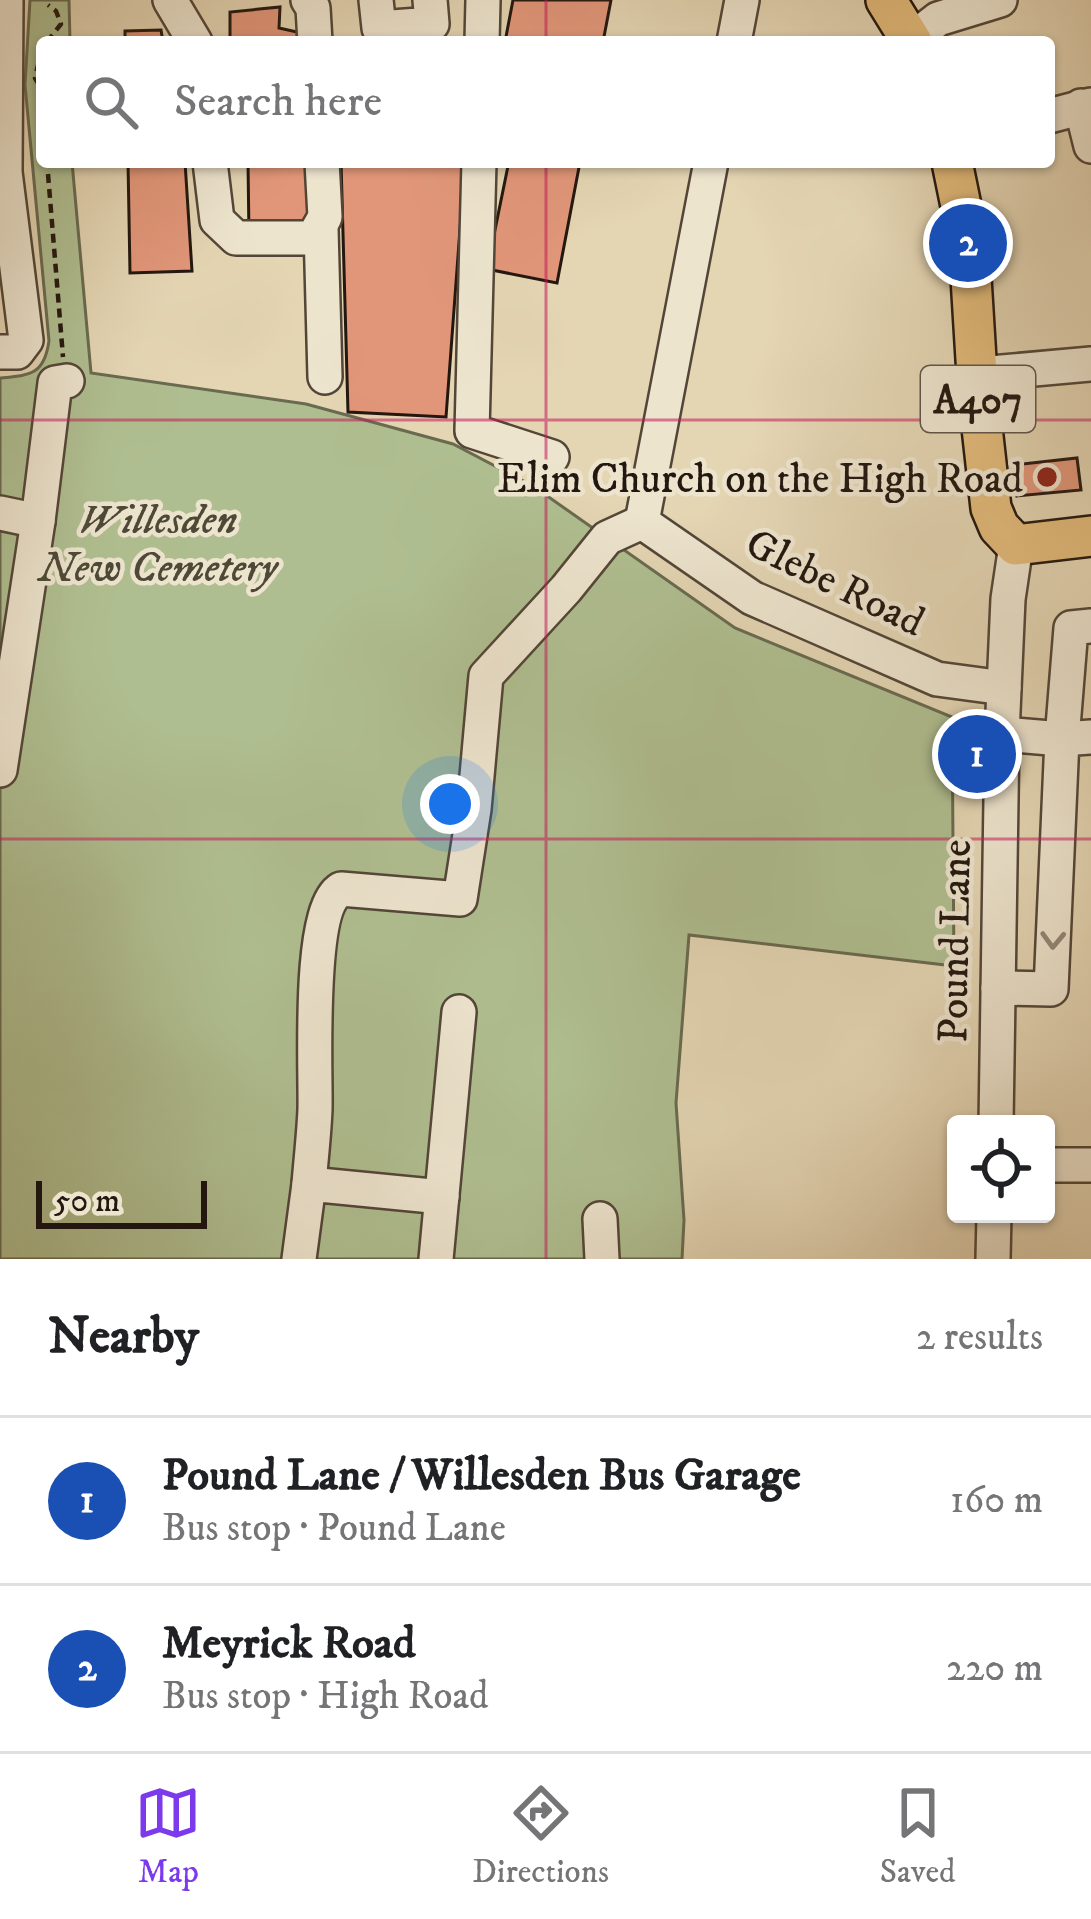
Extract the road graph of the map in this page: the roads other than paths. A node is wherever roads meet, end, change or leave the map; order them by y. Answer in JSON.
{"nodes":[{"id":1,"x":6,"y":0,"type":"edge"},
{"id":2,"x":170,"y":0,"type":"edge"},
{"id":3,"x":308,"y":0,"type":"edge"},
{"id":4,"x":376,"y":0,"type":"edge"},
{"id":5,"x":430,"y":0,"type":"edge"},
{"id":6,"x":483,"y":0,"type":"edge"},
{"id":7,"x":742,"y":0,"type":"edge"},
{"id":8,"x":886,"y":0,"type":"edge"},
{"id":9,"x":1000,"y":0,"type":"edge"},
{"id":10,"x":191,"y":36,"type":"edge"},
{"id":11,"x":315,"y":36,"type":"edge"},
{"id":12,"x":482,"y":36,"type":"edge"},
{"id":13,"x":735,"y":36,"type":"edge"},
{"id":14,"x":909,"y":36,"type":"edge"},
{"id":15,"x":918,"y":36,"type":"edge"},
{"id":16,"x":1074,"y":109,"type":"edge"},
{"id":17,"x":1091,"y":146,"type":"edge"},
{"id":18,"x":211,"y":168,"type":"edge"},
{"id":19,"x":322,"y":168,"type":"edge"},
{"id":20,"x":479,"y":168,"type":"edge"},
{"id":21,"x":710,"y":168,"type":"edge"},
{"id":22,"x":953,"y":168,"type":"edge"},
{"id":23,"x":3,"y":172,"type":"edge"},
{"id":24,"x":321,"y":229,"type":"junction"},
{"id":25,"x":0,"y":352,"type":"edge"},
{"id":26,"x":1091,"y":364,"type":"edge"},
{"id":27,"x":979,"y":374,"type":"junction"},
{"id":28,"x":325,"y":377,"type":"dead end"},
{"id":29,"x":66,"y":381,"type":"road end"},
{"id":30,"x":552,"y":457,"type":"dead end"},
{"id":31,"x":0,"y":513,"type":"edge"},
{"id":32,"x":38,"y":521,"type":"junction"},
{"id":33,"x":642,"y":522,"type":"junction"},
{"id":34,"x":1091,"y":536,"type":"edge"},
{"id":35,"x":1016,"y":544,"type":"junction"},
{"id":36,"x":1091,"y":626,"type":"edge"},
{"id":37,"x":1004,"y":688,"type":"junction"},
{"id":38,"x":1002,"y":734,"type":"junction"},
{"id":39,"x":1076,"y":738,"type":"edge"},
{"id":40,"x":0,"y":770,"type":"edge"},
{"id":41,"x":998,"y":988,"type":"junction"},
{"id":42,"x":459,"y":1012,"type":"dead end"},
{"id":43,"x":995,"y":1115,"type":"edge"},
{"id":44,"x":1055,"y":1165,"type":"edge"},
{"id":45,"x":1091,"y":1165,"type":"edge"},
{"id":46,"x":309,"y":1184,"type":"junction"},
{"id":47,"x":442,"y":1197,"type":"junction"},
{"id":48,"x":600,"y":1219,"type":"dead end"},
{"id":49,"x":994,"y":1223,"type":"edge"},
{"id":50,"x":299,"y":1259,"type":"edge"},
{"id":51,"x":436,"y":1259,"type":"edge"},
{"id":52,"x":602,"y":1259,"type":"edge"},
{"id":53,"x":994,"y":1259,"type":"edge"}],
"edges":[{"from":1,"to":23,"type":"street"},
{"from":2,"to":10,"type":"street"},
{"from":3,"to":11,"type":"street"},
{"from":4,"to":5,"type":"street"},
{"from":6,"to":12,"type":"street"},
{"from":7,"to":13,"type":"street"},
{"from":8,"to":14,"type":"main road"},
{"from":9,"to":15,"type":"street"},
{"from":16,"to":17,"type":"street"},
{"from":18,"to":24,"type":"street"},
{"from":19,"to":24,"type":"street"},
{"from":20,"to":30,"type":"street"},
{"from":21,"to":33,"type":"street"},
{"from":22,"to":27,"type":"main road","number":"A407"},
{"from":23,"to":25,"type":"street"},
{"from":24,"to":28,"type":"street"},
{"from":26,"to":27,"type":"street"},
{"from":27,"to":35,"type":"main road","number":"A407"},
{"from":29,"to":32,"type":"street"},
{"from":31,"to":32,"type":"street"},
{"from":32,"to":40,"type":"street"},
{"from":33,"to":37,"type":"street","name":"Glebe Road"},
{"from":33,"to":46,"type":"street"},
{"from":34,"to":35,"type":"main road"},
{"from":35,"to":37,"type":"street","name":"Pound Lane"},
{"from":36,"to":39,"type":"street"},
{"from":37,"to":38,"type":"street","name":"Pound Lane"},
{"from":38,"to":39,"type":"street"},
{"from":38,"to":41,"type":"street","name":"Pound Lane"},
{"from":39,"to":41,"type":"street","one_way":true},
{"from":41,"to":43,"type":"street","name":"Pound Lane"},
{"from":42,"to":47,"type":"street"},
{"from":44,"to":45,"type":"street"},
{"from":46,"to":47,"type":"street"},
{"from":46,"to":50,"type":"street"},
{"from":47,"to":51,"type":"street"},
{"from":48,"to":52,"type":"street"},
{"from":49,"to":53,"type":"street"}]}
